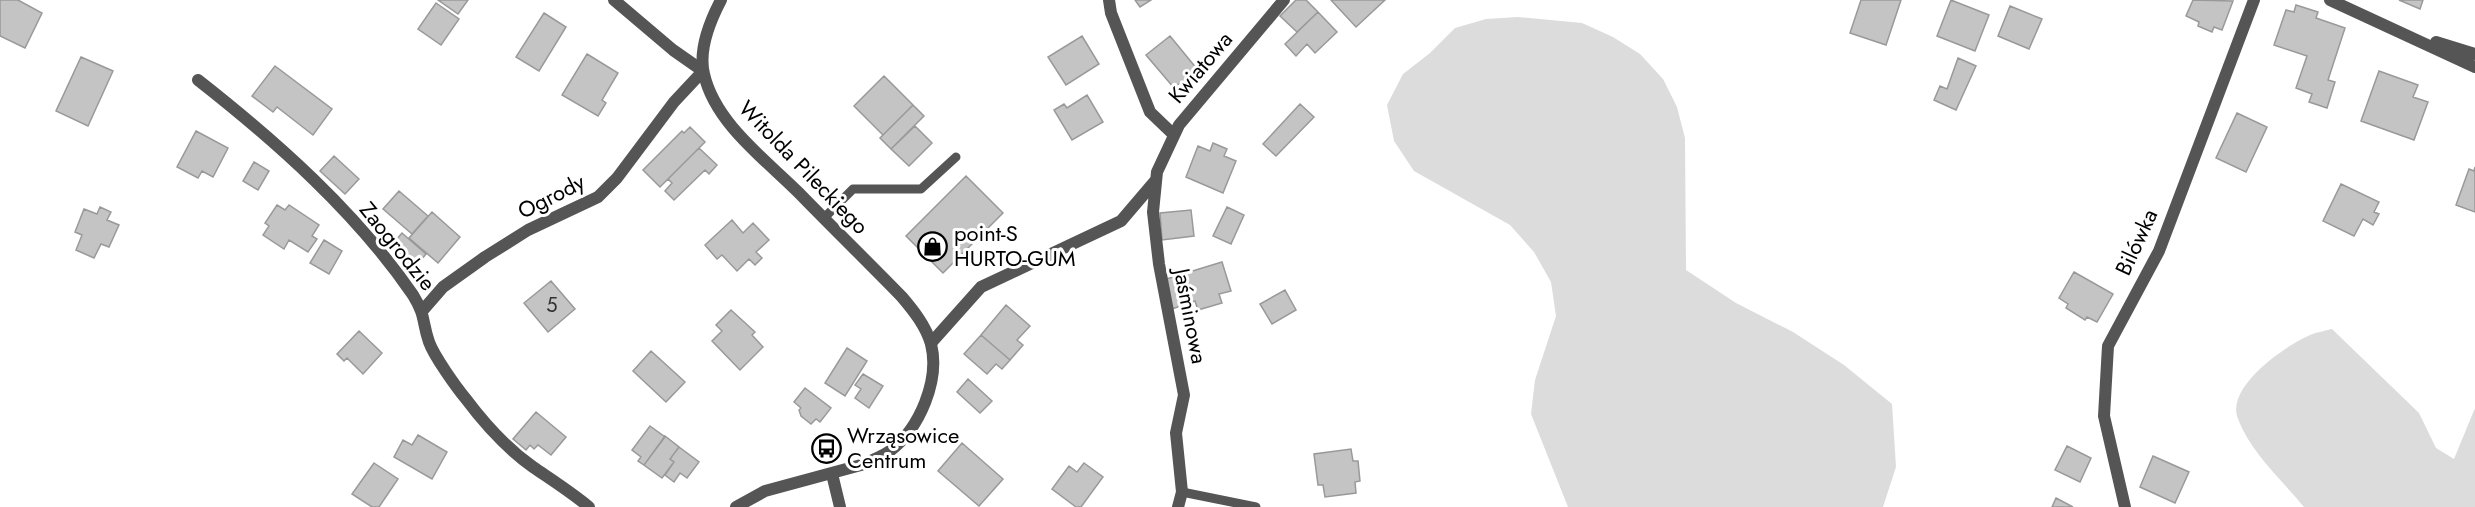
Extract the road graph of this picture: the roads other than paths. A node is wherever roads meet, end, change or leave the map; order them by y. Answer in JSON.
{"nodes":[{"id":1,"x":614,"y":0,"type":"edge"},
{"id":2,"x":721,"y":0,"type":"edge"},
{"id":3,"x":1109,"y":0,"type":"edge"},
{"id":4,"x":1284,"y":0,"type":"edge"},
{"id":5,"x":2254,"y":0,"type":"edge"},
{"id":6,"x":2330,"y":0,"type":"edge"},
{"id":7,"x":2425,"y":43,"type":"junction"},
{"id":8,"x":2475,"y":54,"type":"edge"},
{"id":9,"x":2475,"y":67,"type":"edge"},
{"id":10,"x":703,"y":71,"type":"junction"},
{"id":11,"x":198,"y":80,"type":"dead end"},
{"id":12,"x":1174,"y":135,"type":"junction"},
{"id":13,"x":956,"y":157,"type":"dead end"},
{"id":14,"x":1156,"y":180,"type":"junction"},
{"id":15,"x":824,"y":218,"type":"junction"},
{"id":16,"x":423,"y":310,"type":"junction"},
{"id":17,"x":931,"y":343,"type":"junction"},
{"id":18,"x":832,"y":474,"type":"junction"},
{"id":19,"x":1182,"y":492,"type":"junction"},
{"id":20,"x":588,"y":507,"type":"edge"},
{"id":21,"x":736,"y":507,"type":"edge"},
{"id":22,"x":840,"y":507,"type":"edge"},
{"id":23,"x":1178,"y":507,"type":"edge"},
{"id":24,"x":1256,"y":507,"type":"edge"},
{"id":25,"x":2125,"y":507,"type":"edge"}],
"edges":[{"from":1,"to":10,"type":"street"},
{"from":2,"to":10,"type":"street","name":"Witolda Pileckiego"},
{"from":3,"to":12,"type":"street"},
{"from":4,"to":12,"type":"street","name":"Kwiatowa"},
{"from":5,"to":25,"type":"street","name":"Bilówka"},
{"from":6,"to":7,"type":"street"},
{"from":7,"to":8,"type":"street"},
{"from":7,"to":9,"type":"street"},
{"from":10,"to":15,"type":"street","name":"Witolda Pileckiego"},
{"from":10,"to":16,"type":"street","name":"Ogrody"},
{"from":11,"to":16,"type":"street","name":"Zaogrodzie"},
{"from":12,"to":14,"type":"street","name":"Jaśminowa"},
{"from":13,"to":15,"type":"lane"},
{"from":14,"to":17,"type":"street"},
{"from":14,"to":19,"type":"street","name":"Jaśminowa"},
{"from":15,"to":17,"type":"street","name":"Witolda Pileckiego"},
{"from":16,"to":20,"type":"street","name":"Zaogrodzie"},
{"from":17,"to":18,"type":"street"},
{"from":18,"to":21,"type":"street"},
{"from":18,"to":22,"type":"street"},
{"from":19,"to":23,"type":"street","name":"Jaśminowa"},
{"from":19,"to":24,"type":"lane"}]}
